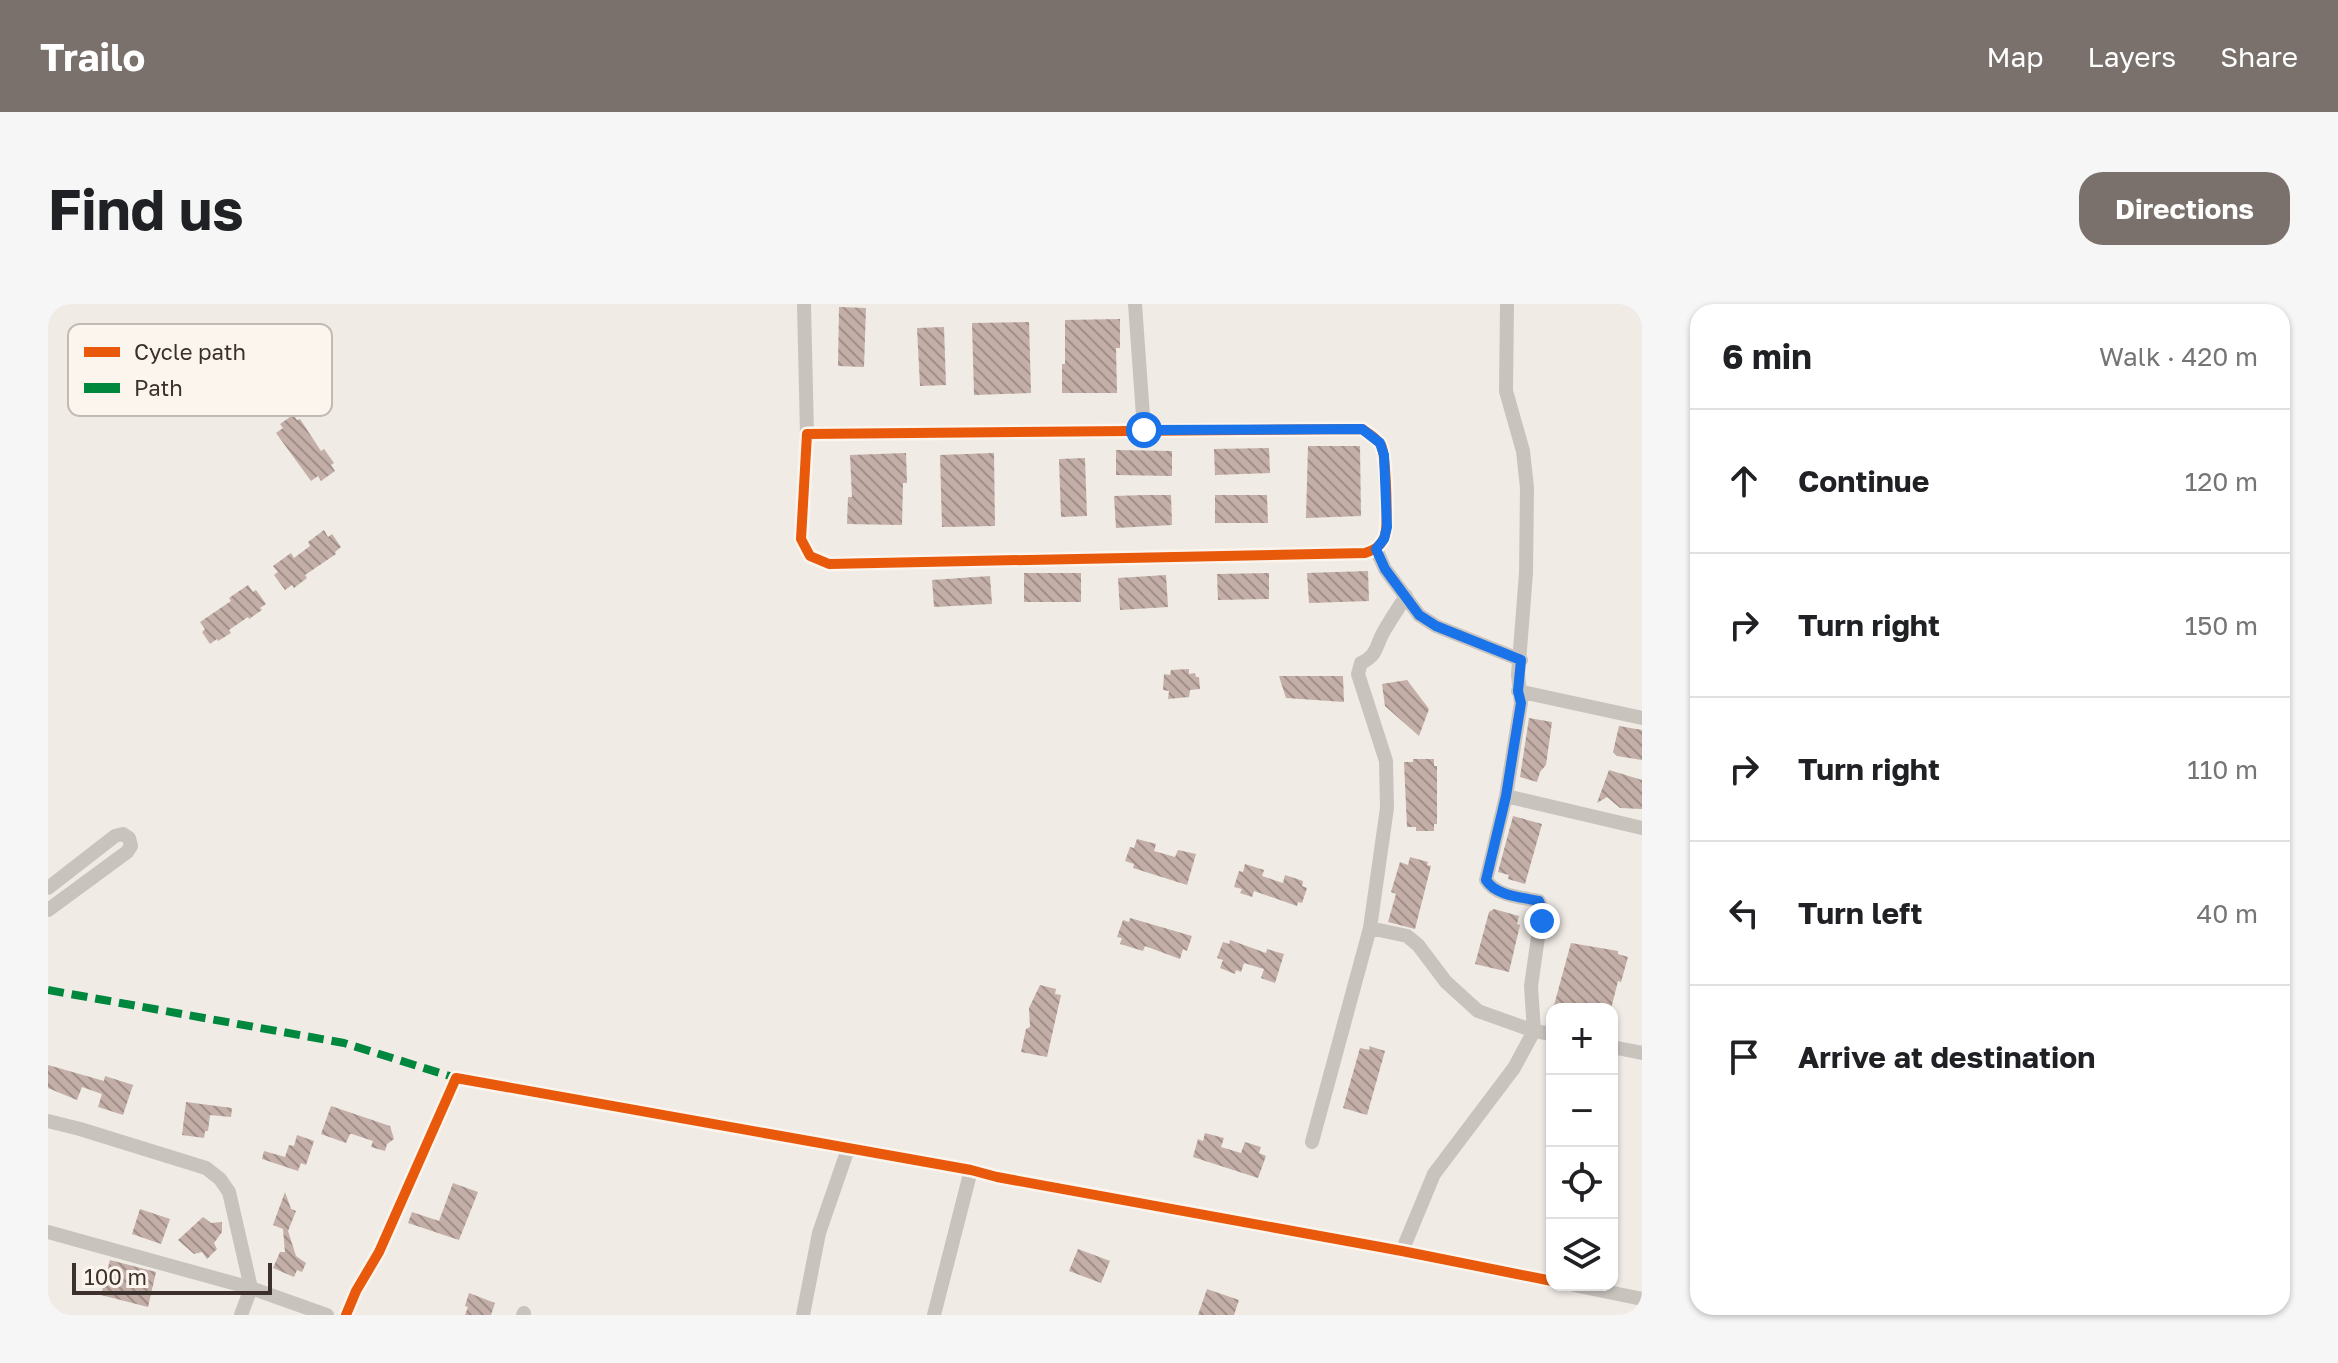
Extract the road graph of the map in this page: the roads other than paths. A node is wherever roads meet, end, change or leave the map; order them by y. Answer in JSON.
{"nodes":[{"id":1,"x":804,"y":304,"type":"edge"},
{"id":2,"x":1135,"y":304,"type":"edge"},
{"id":3,"x":1507,"y":304,"type":"edge"},
{"id":4,"x":1144,"y":430,"type":"junction"},
{"id":5,"x":807,"y":434,"type":"junction"},
{"id":6,"x":1376,"y":549,"type":"junction"},
{"id":7,"x":1406,"y":596,"type":"junction"},
{"id":8,"x":1521,"y":660,"type":"junction"},
{"id":9,"x":1518,"y":691,"type":"junction"},
{"id":10,"x":1642,"y":718,"type":"edge"},
{"id":11,"x":1506,"y":796,"type":"junction"},
{"id":12,"x":1642,"y":828,"type":"edge"},
{"id":13,"x":48,"y":888,"type":"edge"},
{"id":14,"x":48,"y":910,"type":"edge"},
{"id":15,"x":1370,"y":928,"type":"junction"},
{"id":16,"x":1534,"y":1031,"type":"junction"},
{"id":17,"x":1546,"y":1033,"type":"edge"},
{"id":18,"x":1618,"y":1048,"type":"edge"},
{"id":19,"x":1642,"y":1053,"type":"edge"},
{"id":20,"x":48,"y":1121,"type":"edge"},
{"id":21,"x":1312,"y":1142,"type":"dead end"},
{"id":22,"x":848,"y":1149,"type":"junction"},
{"id":23,"x":971,"y":1170,"type":"junction"},
{"id":24,"x":48,"y":1232,"type":"edge"},
{"id":25,"x":1402,"y":1251,"type":"junction"},
{"id":26,"x":1546,"y":1280,"type":"edge"},
{"id":27,"x":251,"y":1288,"type":"junction"},
{"id":28,"x":1603,"y":1291,"type":"edge"},
{"id":29,"x":1642,"y":1299,"type":"edge"},
{"id":30,"x":241,"y":1315,"type":"edge"},
{"id":31,"x":327,"y":1315,"type":"edge"},
{"id":32,"x":346,"y":1315,"type":"edge"},
{"id":33,"x":803,"y":1315,"type":"edge"},
{"id":34,"x":934,"y":1315,"type":"edge"}],
"edges":[{"from":1,"to":5,"type":"street"},
{"from":2,"to":4,"type":"street"},
{"from":3,"to":8,"type":"street"},
{"from":4,"to":5,"type":"street"},
{"from":4,"to":6,"type":"street"},
{"from":5,"to":6,"type":"street"},
{"from":6,"to":7,"type":"street"},
{"from":7,"to":8,"type":"street"},
{"from":7,"to":15,"type":"street"},
{"from":8,"to":9,"type":"street"},
{"from":9,"to":10,"type":"street"},
{"from":9,"to":11,"type":"street"},
{"from":11,"to":12,"type":"street"},
{"from":11,"to":16,"type":"street"},
{"from":13,"to":14,"type":"street"},
{"from":15,"to":16,"type":"street"},
{"from":15,"to":21,"type":"street"},
{"from":16,"to":17,"type":"street"},
{"from":16,"to":25,"type":"street"},
{"from":18,"to":19,"type":"street"},
{"from":20,"to":27,"type":"street"},
{"from":22,"to":23,"type":"street"},
{"from":22,"to":32,"type":"street"},
{"from":22,"to":33,"type":"street"},
{"from":23,"to":25,"type":"street"},
{"from":23,"to":34,"type":"street"},
{"from":24,"to":27,"type":"street"},
{"from":25,"to":26,"type":"street"},
{"from":27,"to":30,"type":"street"},
{"from":27,"to":31,"type":"street"},
{"from":28,"to":29,"type":"street"}]}
